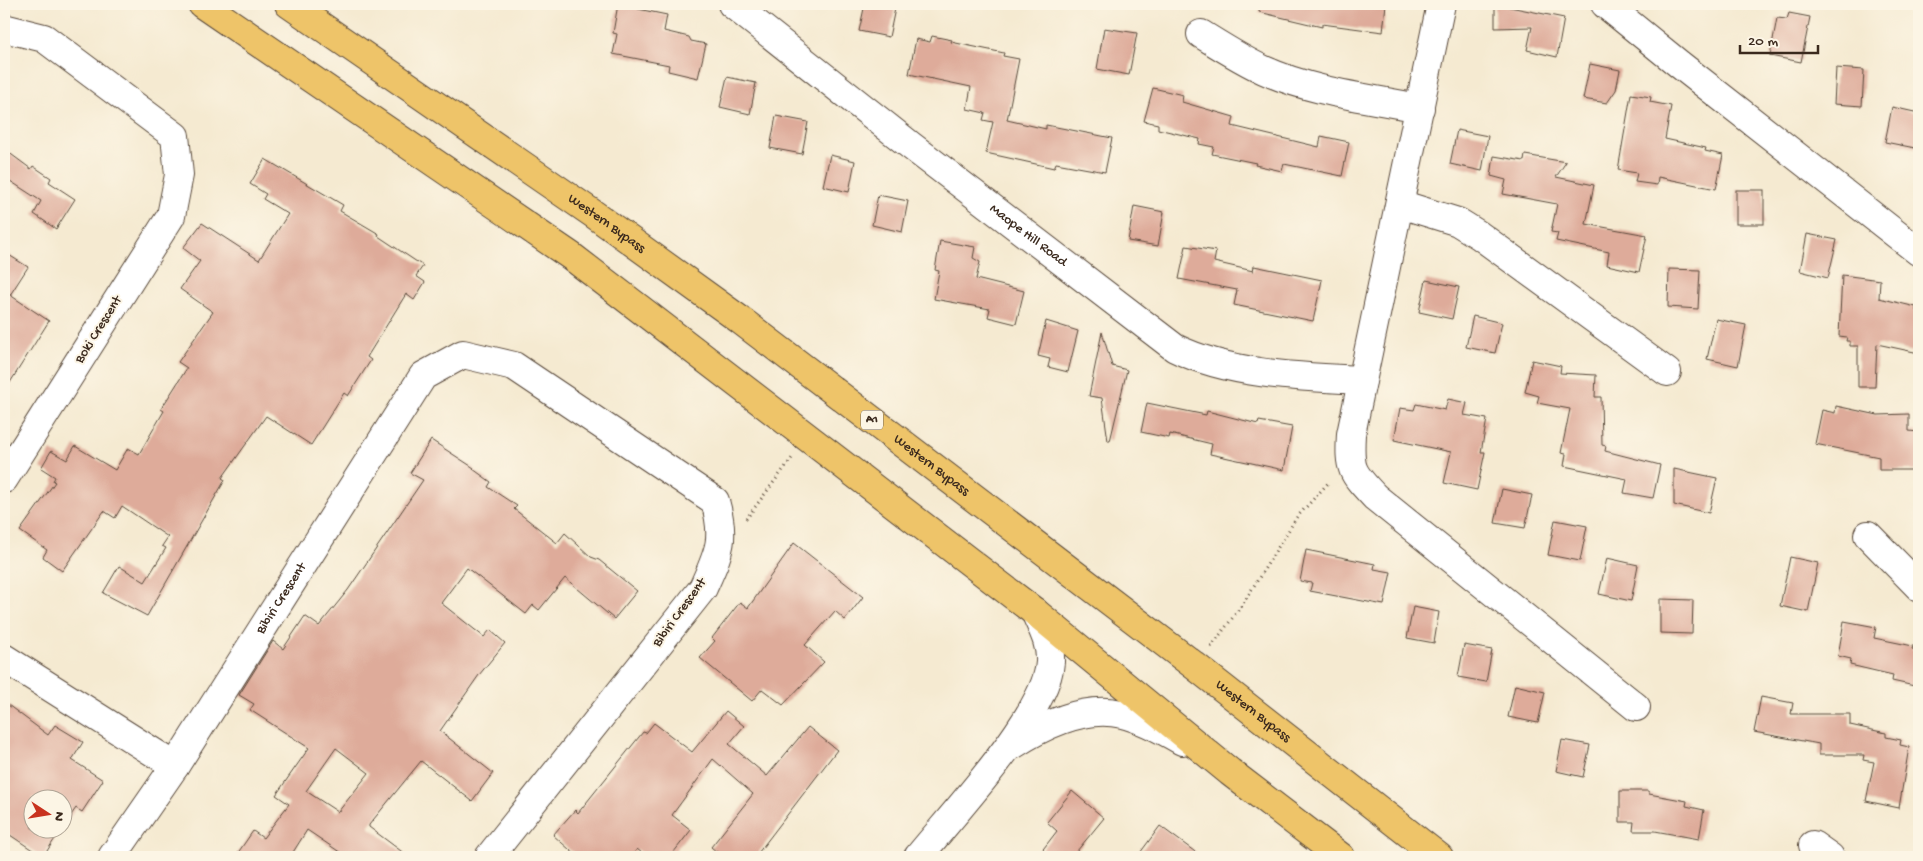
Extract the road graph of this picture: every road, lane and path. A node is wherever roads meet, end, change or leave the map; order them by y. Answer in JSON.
{"nodes":[{"id":1,"x":202,"y":4,"type":"edge"},
{"id":2,"x":289,"y":4,"type":"edge"},
{"id":3,"x":732,"y":4,"type":"edge"},
{"id":4,"x":1441,"y":4,"type":"edge"},
{"id":5,"x":1605,"y":4,"type":"edge"},
{"id":6,"x":4,"y":28,"type":"edge"},
{"id":7,"x":1201,"y":34,"type":"dead end"},
{"id":8,"x":1420,"y":108,"type":"junction"},
{"id":9,"x":1400,"y":204,"type":"junction"},
{"id":10,"x":1919,"y":252,"type":"edge"},
{"id":11,"x":1668,"y":372,"type":"dead end"},
{"id":12,"x":1362,"y":380,"type":"junction"},
{"id":13,"x":1350,"y":460,"type":"junction"},
{"id":14,"x":786,"y":466,"type":"dead end"},
{"id":15,"x":4,"y":480,"type":"edge"},
{"id":16,"x":763,"y":499,"type":"dead end"},
{"id":17,"x":1868,"y":535,"type":"dead end"},
{"id":18,"x":1919,"y":588,"type":"edge"},
{"id":19,"x":1035,"y":612,"type":"junction"},
{"id":20,"x":1225,"y":630,"type":"dead end"},
{"id":21,"x":4,"y":658,"type":"edge"},
{"id":22,"x":1636,"y":707,"type":"dead end"},
{"id":23,"x":1004,"y":751,"type":"junction"},
{"id":24,"x":175,"y":766,"type":"junction"},
{"id":25,"x":1230,"y":772,"type":"junction"},
{"id":26,"x":112,"y":857,"type":"edge"},
{"id":27,"x":489,"y":857,"type":"edge"},
{"id":28,"x":918,"y":857,"type":"edge"},
{"id":29,"x":1341,"y":857,"type":"edge"},
{"id":30,"x":1439,"y":857,"type":"edge"}],
"edges":[{"from":1,"to":19,"type":"highway"},
{"from":2,"to":30,"type":"highway","name":"Western Bypass","number":"A1"},
{"from":3,"to":12,"type":"street","name":"Maope Hill Road"},
{"from":4,"to":8,"type":"street"},
{"from":5,"to":10,"type":"street"},
{"from":6,"to":15,"type":"street","name":"Boki Crescent"},
{"from":7,"to":8,"type":"street"},
{"from":8,"to":9,"type":"street"},
{"from":9,"to":11,"type":"street"},
{"from":9,"to":12,"type":"street"},
{"from":12,"to":13,"type":"street"},
{"from":13,"to":20,"type":"path"},
{"from":13,"to":22,"type":"street"},
{"from":14,"to":16,"type":"path"},
{"from":17,"to":18,"type":"street"},
{"from":19,"to":23,"type":"street"},
{"from":19,"to":25,"type":"highway"},
{"from":21,"to":24,"type":"street"},
{"from":23,"to":25,"type":"street"},
{"from":23,"to":28,"type":"street"},
{"from":24,"to":26,"type":"street","name":"Bibiri Crescent"},
{"from":24,"to":27,"type":"street","name":"Bibiri Crescent"},
{"from":25,"to":29,"type":"highway"}]}
